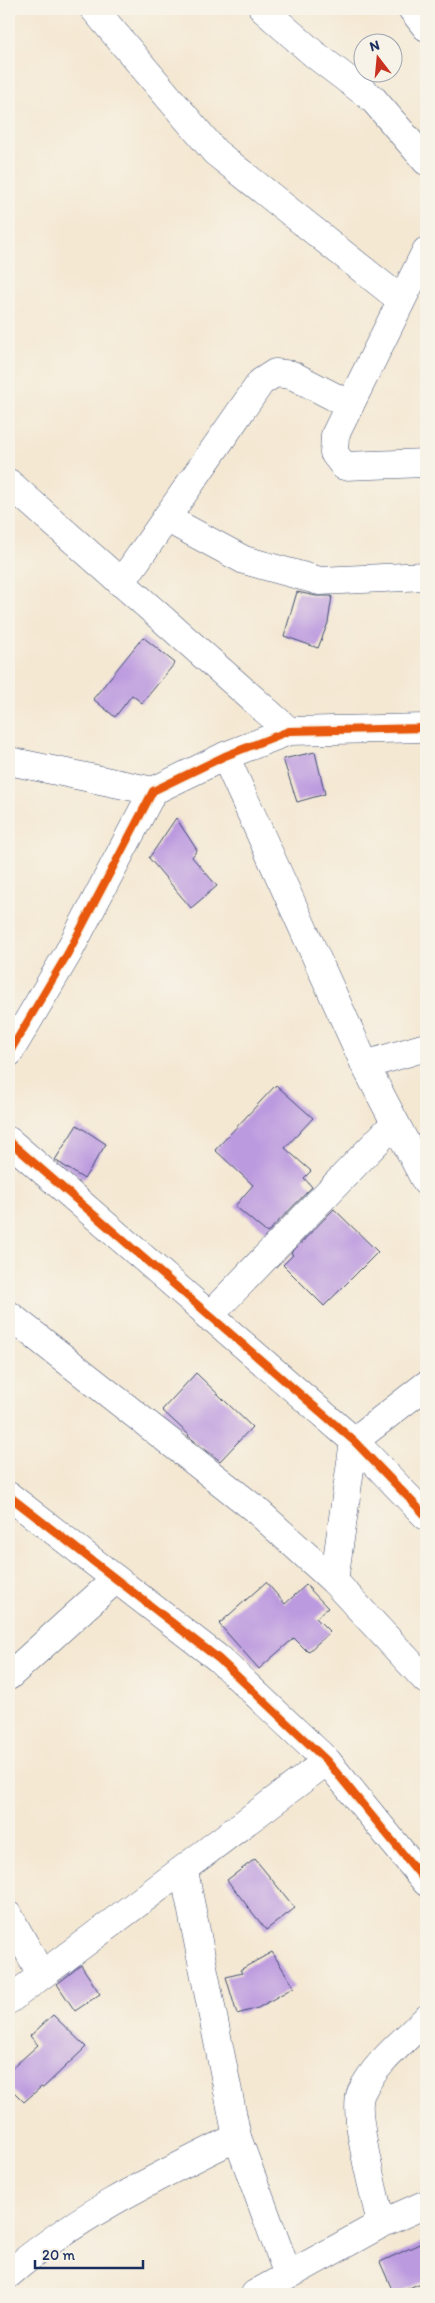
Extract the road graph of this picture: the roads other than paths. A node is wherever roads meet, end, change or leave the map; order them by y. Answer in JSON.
{"nodes":[{"id":1,"x":94,"y":9,"type":"edge"},
{"id":2,"x":263,"y":9,"type":"edge"},
{"id":3,"x":412,"y":9,"type":"edge"},
{"id":4,"x":426,"y":27,"type":"edge"},
{"id":5,"x":426,"y":160,"type":"edge"},
{"id":6,"x":426,"y":251,"type":"edge"},
{"id":7,"x":402,"y":300,"type":"junction"},
{"id":8,"x":350,"y":406,"type":"junction"},
{"id":9,"x":426,"y":463,"type":"edge"},
{"id":10,"x":9,"y":483,"type":"edge"},
{"id":11,"x":166,"y":518,"type":"junction"},
{"id":12,"x":426,"y":576,"type":"edge"},
{"id":13,"x":121,"y":583,"type":"junction"},
{"id":14,"x":426,"y":728,"type":"edge"},
{"id":15,"x":289,"y":731,"type":"junction"},
{"id":16,"x":226,"y":756,"type":"junction"},
{"id":17,"x":9,"y":761,"type":"edge"},
{"id":18,"x":154,"y":791,"type":"junction"},
{"id":19,"x":426,"y":1047,"type":"edge"},
{"id":20,"x":9,"y":1053,"type":"edge"},
{"id":21,"x":365,"y":1065,"type":"junction"},
{"id":22,"x":396,"y":1123,"type":"junction"},
{"id":23,"x":9,"y":1141,"type":"edge"},
{"id":24,"x":426,"y":1182,"type":"edge"},
{"id":25,"x":9,"y":1315,"type":"edge"},
{"id":26,"x":208,"y":1317,"type":"junction"},
{"id":27,"x":426,"y":1385,"type":"edge"},
{"id":28,"x":354,"y":1441,"type":"junction"},
{"id":29,"x":9,"y":1496,"type":"edge"},
{"id":30,"x":426,"y":1516,"type":"edge"},
{"id":31,"x":116,"y":1579,"type":"junction"},
{"id":32,"x":334,"y":1581,"type":"junction"},
{"id":33,"x":9,"y":1676,"type":"edge"},
{"id":34,"x":426,"y":1680,"type":"edge"},
{"id":35,"x":328,"y":1761,"type":"junction"},
{"id":36,"x":184,"y":1870,"type":"junction"},
{"id":37,"x":426,"y":1882,"type":"edge"},
{"id":38,"x":9,"y":1916,"type":"edge"},
{"id":39,"x":41,"y":1974,"type":"junction"},
{"id":40,"x":9,"y":2000,"type":"edge"},
{"id":41,"x":426,"y":2019,"type":"edge"},
{"id":42,"x":237,"y":2137,"type":"junction"},
{"id":43,"x":426,"y":2204,"type":"edge"},
{"id":44,"x":381,"y":2224,"type":"junction"},
{"id":45,"x":9,"y":2274,"type":"edge"},
{"id":46,"x":288,"y":2275,"type":"junction"},
{"id":47,"x":255,"y":2294,"type":"edge"}],
"edges":[{"from":1,"to":7,"type":"street"},
{"from":2,"to":5,"type":"street"},
{"from":3,"to":4,"type":"street"},
{"from":6,"to":7,"type":"street"},
{"from":7,"to":8,"type":"street"},
{"from":8,"to":9,"type":"street"},
{"from":8,"to":11,"type":"street"},
{"from":10,"to":13,"type":"street"},
{"from":11,"to":12,"type":"street"},
{"from":11,"to":13,"type":"street"},
{"from":13,"to":15,"type":"street"},
{"from":14,"to":15,"type":"street"},
{"from":15,"to":16,"type":"street"},
{"from":16,"to":18,"type":"street"},
{"from":16,"to":21,"type":"street"},
{"from":17,"to":18,"type":"street"},
{"from":18,"to":20,"type":"street"},
{"from":19,"to":21,"type":"street"},
{"from":21,"to":22,"type":"street"},
{"from":22,"to":24,"type":"street"},
{"from":22,"to":26,"type":"street"},
{"from":23,"to":26,"type":"street"},
{"from":25,"to":32,"type":"street"},
{"from":26,"to":28,"type":"street"},
{"from":27,"to":28,"type":"street"},
{"from":28,"to":30,"type":"street"},
{"from":28,"to":32,"type":"street"},
{"from":29,"to":31,"type":"street"},
{"from":31,"to":33,"type":"street"},
{"from":31,"to":35,"type":"street"},
{"from":32,"to":34,"type":"street"},
{"from":35,"to":36,"type":"street"},
{"from":35,"to":37,"type":"street"},
{"from":36,"to":39,"type":"street"},
{"from":36,"to":42,"type":"street"},
{"from":38,"to":39,"type":"street"},
{"from":39,"to":40,"type":"street"},
{"from":41,"to":44,"type":"street"},
{"from":42,"to":45,"type":"street"},
{"from":42,"to":46,"type":"street"},
{"from":43,"to":44,"type":"street"},
{"from":44,"to":46,"type":"street"},
{"from":46,"to":47,"type":"street"}]}
